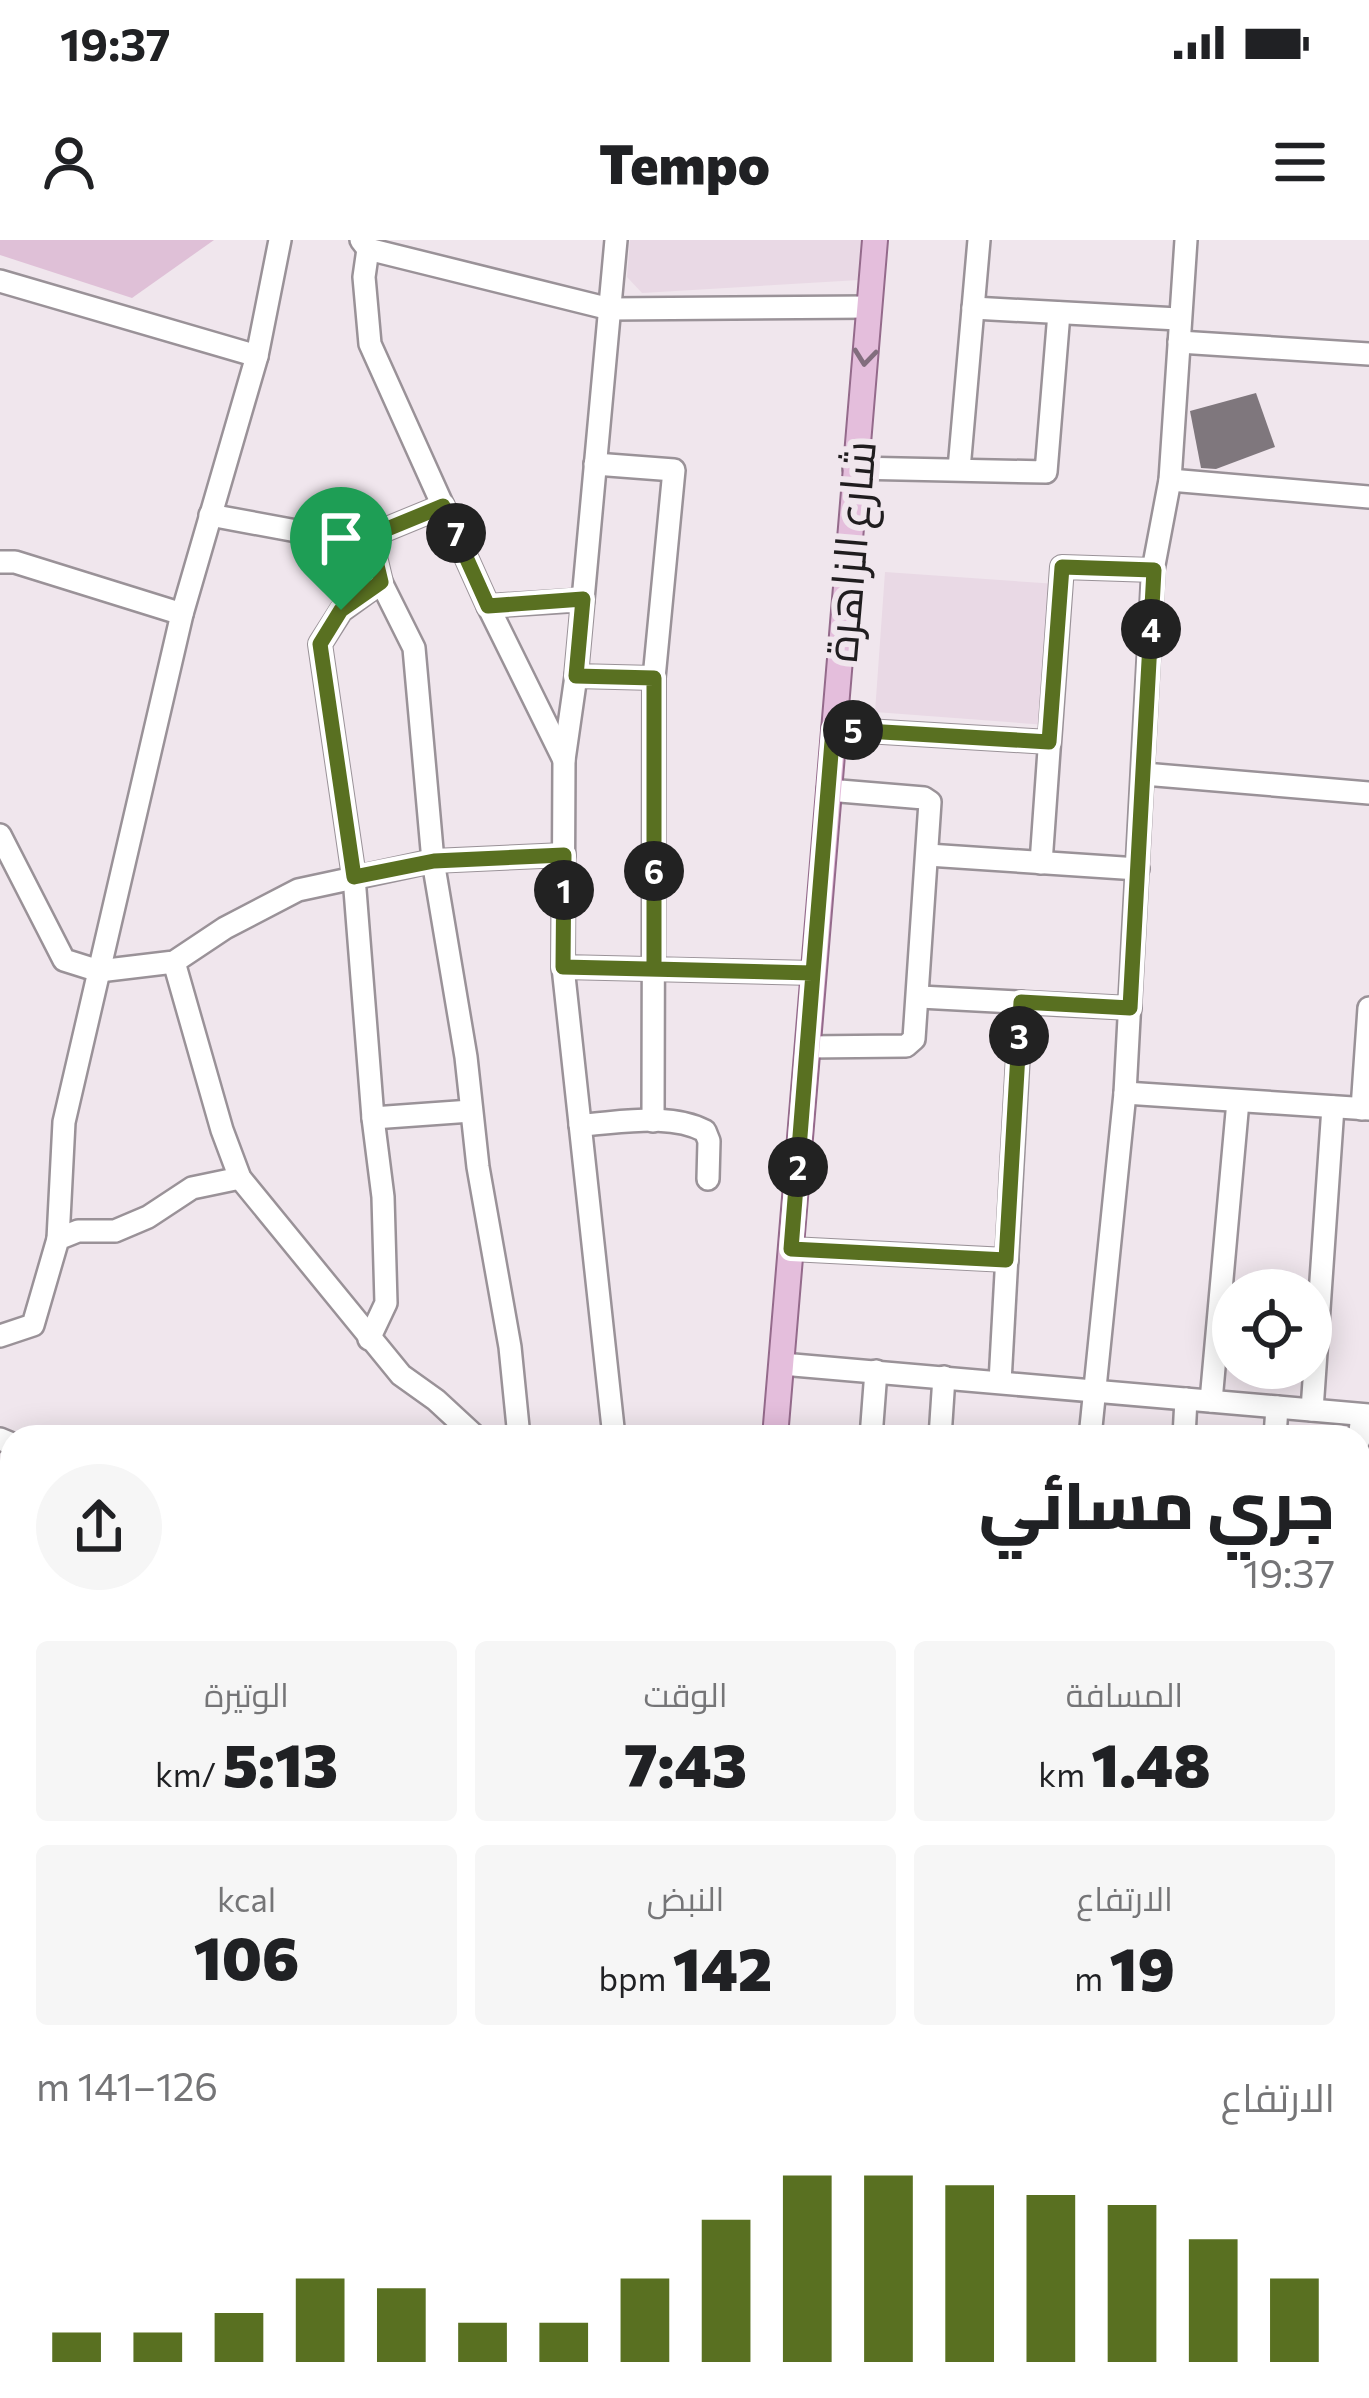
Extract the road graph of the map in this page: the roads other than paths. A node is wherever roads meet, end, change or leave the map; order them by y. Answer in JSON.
{"nodes":[{"id":1,"x":280,"y":240,"type":"edge"},
{"id":2,"x":616,"y":240,"type":"edge"},
{"id":3,"x":875,"y":240,"type":"edge"},
{"id":4,"x":979,"y":240,"type":"edge"},
{"id":5,"x":1186,"y":240,"type":"edge"},
{"id":6,"x":364,"y":244,"type":"edge"},
{"id":7,"x":0,"y":281,"type":"edge"},
{"id":8,"x":870,"y":307,"type":"junction"},
{"id":9,"x":973,"y":308,"type":"junction"},
{"id":10,"x":610,"y":309,"type":"junction"},
{"id":11,"x":1059,"y":313,"type":"junction"},
{"id":12,"x":1179,"y":331,"type":"junction"},
{"id":13,"x":1369,"y":354,"type":"edge"},
{"id":14,"x":257,"y":356,"type":"junction"},
{"id":15,"x":596,"y":464,"type":"junction"},
{"id":16,"x":854,"y":468,"type":"junction"},
{"id":17,"x":959,"y":469,"type":"junction"},
{"id":18,"x":1170,"y":481,"type":"junction"},
{"id":19,"x":1369,"y":497,"type":"edge"},
{"id":20,"x":443,"y":506,"type":"junction"},
{"id":21,"x":210,"y":515,"type":"junction"},
{"id":22,"x":370,"y":536,"type":"junction"},
{"id":23,"x":0,"y":562,"type":"edge"},
{"id":24,"x":1154,"y":570,"type":"junction"},
{"id":25,"x":381,"y":582,"type":"junction"},
{"id":26,"x":583,"y":599,"type":"junction"},
{"id":27,"x":488,"y":606,"type":"junction"},
{"id":28,"x":182,"y":614,"type":"junction"},
{"id":29,"x":576,"y":676,"type":"junction"},
{"id":30,"x":654,"y":678,"type":"junction"},
{"id":31,"x":833,"y":729,"type":"junction"},
{"id":32,"x":1049,"y":742,"type":"junction"},
{"id":33,"x":564,"y":760,"type":"junction"},
{"id":34,"x":1144,"y":774,"type":"junction"},
{"id":35,"x":828,"y":790,"type":"junction"},
{"id":36,"x":1369,"y":793,"type":"edge"},
{"id":37,"x":0,"y":835,"type":"edge"},
{"id":38,"x":564,"y":855,"type":"junction"},
{"id":39,"x":928,"y":855,"type":"junction"},
{"id":40,"x":434,"y":861,"type":"junction"},
{"id":41,"x":1040,"y":863,"type":"junction"},
{"id":42,"x":1138,"y":869,"type":"junction"},
{"id":43,"x":354,"y":877,"type":"junction"},
{"id":44,"x":174,"y":962,"type":"junction"},
{"id":45,"x":563,"y":967,"type":"junction"},
{"id":46,"x":654,"y":969,"type":"junction"},
{"id":47,"x":99,"y":971,"type":"junction"},
{"id":48,"x":813,"y":973,"type":"junction"},
{"id":49,"x":920,"y":997,"type":"junction"},
{"id":50,"x":1021,"y":1002,"type":"junction"},
{"id":51,"x":1130,"y":1008,"type":"junction"},
{"id":52,"x":1369,"y":1008,"type":"edge"},
{"id":53,"x":807,"y":1047,"type":"junction"},
{"id":54,"x":1126,"y":1093,"type":"junction"},
{"id":55,"x":1238,"y":1100,"type":"junction"},
{"id":56,"x":1333,"y":1107,"type":"junction"},
{"id":57,"x":1365,"y":1109,"type":"edge"},
{"id":58,"x":472,"y":1111,"type":"junction"},
{"id":59,"x":373,"y":1118,"type":"junction"},
{"id":60,"x":653,"y":1121,"type":"junction"},
{"id":61,"x":580,"y":1125,"type":"junction"},
{"id":62,"x":240,"y":1178,"type":"junction"},
{"id":63,"x":708,"y":1179,"type":"dead end"},
{"id":64,"x":58,"y":1239,"type":"junction"},
{"id":65,"x":791,"y":1249,"type":"junction"},
{"id":66,"x":1006,"y":1260,"type":"junction"},
{"id":67,"x":0,"y":1336,"type":"edge"},
{"id":68,"x":369,"y":1340,"type":"junction"},
{"id":69,"x":782,"y":1364,"type":"junction"},
{"id":70,"x":876,"y":1371,"type":"junction"},
{"id":71,"x":944,"y":1377,"type":"junction"},
{"id":72,"x":1000,"y":1382,"type":"junction"},
{"id":73,"x":1094,"y":1391,"type":"junction"},
{"id":74,"x":1186,"y":1399,"type":"junction"},
{"id":75,"x":1211,"y":1401,"type":"junction"},
{"id":76,"x":1276,"y":1407,"type":"junction"},
{"id":77,"x":1312,"y":1410,"type":"junction"},
{"id":78,"x":1365,"y":1415,"type":"edge"},
{"id":79,"x":463,"y":1425,"type":"edge"},
{"id":80,"x":518,"y":1425,"type":"edge"},
{"id":81,"x":613,"y":1425,"type":"edge"},
{"id":82,"x":776,"y":1425,"type":"edge"},
{"id":83,"x":872,"y":1425,"type":"edge"},
{"id":84,"x":941,"y":1425,"type":"edge"},
{"id":85,"x":1091,"y":1425,"type":"edge"},
{"id":86,"x":1185,"y":1425,"type":"edge"},
{"id":87,"x":1275,"y":1425,"type":"edge"}],
"edges":[{"from":1,"to":14,"type":"street"},
{"from":2,"to":10,"type":"street"},
{"from":3,"to":8,"type":"main road","name":"شارع الزاهرة"},
{"from":4,"to":9,"type":"street"},
{"from":5,"to":12,"type":"street"},
{"from":6,"to":10,"type":"street"},
{"from":6,"to":20,"type":"street"},
{"from":7,"to":14,"type":"street"},
{"from":8,"to":10,"type":"street"},
{"from":8,"to":16,"type":"main road","name":"شارع الزاهرة","one_way":true},
{"from":9,"to":11,"type":"street"},
{"from":9,"to":17,"type":"street"},
{"from":10,"to":15,"type":"street"},
{"from":11,"to":12,"type":"street"},
{"from":11,"to":17,"type":"street"},
{"from":12,"to":13,"type":"street"},
{"from":12,"to":18,"type":"street"},
{"from":14,"to":21,"type":"street"},
{"from":15,"to":26,"type":"street"},
{"from":15,"to":30,"type":"street"},
{"from":16,"to":17,"type":"street"},
{"from":16,"to":31,"type":"main road","name":"شارع الزاهرة"},
{"from":18,"to":19,"type":"street"},
{"from":18,"to":24,"type":"street"},
{"from":20,"to":22,"type":"street"},
{"from":20,"to":27,"type":"street"},
{"from":21,"to":22,"type":"street"},
{"from":21,"to":28,"type":"street"},
{"from":22,"to":25,"type":"street"},
{"from":23,"to":28,"type":"street"},
{"from":24,"to":32,"type":"street"},
{"from":24,"to":34,"type":"street"},
{"from":25,"to":40,"type":"street"},
{"from":25,"to":43,"type":"street"},
{"from":26,"to":27,"type":"street"},
{"from":26,"to":29,"type":"street"},
{"from":27,"to":33,"type":"street"},
{"from":28,"to":47,"type":"street"},
{"from":29,"to":30,"type":"street"},
{"from":29,"to":33,"type":"street"},
{"from":30,"to":46,"type":"street"},
{"from":31,"to":32,"type":"street"},
{"from":31,"to":35,"type":"main road","name":"شارع الزاهرة"},
{"from":32,"to":41,"type":"street"},
{"from":33,"to":38,"type":"street"},
{"from":34,"to":36,"type":"street"},
{"from":34,"to":42,"type":"street"},
{"from":35,"to":39,"type":"street"},
{"from":35,"to":48,"type":"main road","name":"شارع الزاهرة"},
{"from":37,"to":47,"type":"street"},
{"from":38,"to":40,"type":"street"},
{"from":38,"to":45,"type":"street"},
{"from":39,"to":41,"type":"street"},
{"from":39,"to":49,"type":"street"},
{"from":40,"to":43,"type":"street"},
{"from":40,"to":58,"type":"street"},
{"from":41,"to":42,"type":"street"},
{"from":42,"to":51,"type":"street"},
{"from":43,"to":44,"type":"street"},
{"from":43,"to":59,"type":"street"},
{"from":44,"to":47,"type":"street"},
{"from":44,"to":62,"type":"street"},
{"from":45,"to":46,"type":"street"},
{"from":45,"to":61,"type":"street"},
{"from":46,"to":48,"type":"street"},
{"from":46,"to":60,"type":"street"},
{"from":47,"to":64,"type":"street"},
{"from":48,"to":53,"type":"main road","name":"شارع الزاهرة"},
{"from":49,"to":50,"type":"street"},
{"from":49,"to":53,"type":"street"},
{"from":50,"to":51,"type":"street"},
{"from":50,"to":66,"type":"street"},
{"from":51,"to":54,"type":"street"},
{"from":52,"to":57,"type":"street"},
{"from":53,"to":65,"type":"main road","name":"شارع الزاهرة"},
{"from":54,"to":55,"type":"street"},
{"from":54,"to":73,"type":"street"},
{"from":55,"to":56,"type":"street"},
{"from":55,"to":75,"type":"street"},
{"from":56,"to":57,"type":"street"},
{"from":56,"to":77,"type":"street"},
{"from":58,"to":59,"type":"street"},
{"from":58,"to":80,"type":"street"},
{"from":59,"to":68,"type":"street"},
{"from":60,"to":61,"type":"street"},
{"from":60,"to":63,"type":"street"},
{"from":61,"to":81,"type":"street"},
{"from":62,"to":64,"type":"street"},
{"from":62,"to":68,"type":"street"},
{"from":64,"to":67,"type":"street"},
{"from":65,"to":66,"type":"street"},
{"from":65,"to":69,"type":"main road","name":"شارع الزاهرة"},
{"from":66,"to":72,"type":"street"},
{"from":68,"to":79,"type":"street"},
{"from":69,"to":70,"type":"street"},
{"from":69,"to":82,"type":"main road","name":"شارع الزاهرة"},
{"from":70,"to":71,"type":"street"},
{"from":70,"to":83,"type":"street"},
{"from":71,"to":72,"type":"street"},
{"from":71,"to":84,"type":"street"},
{"from":72,"to":73,"type":"street"},
{"from":73,"to":74,"type":"street"},
{"from":73,"to":85,"type":"street"},
{"from":74,"to":75,"type":"street"},
{"from":74,"to":86,"type":"street"},
{"from":75,"to":76,"type":"street"},
{"from":76,"to":77,"type":"street"},
{"from":76,"to":87,"type":"street"},
{"from":77,"to":78,"type":"street"}]}
